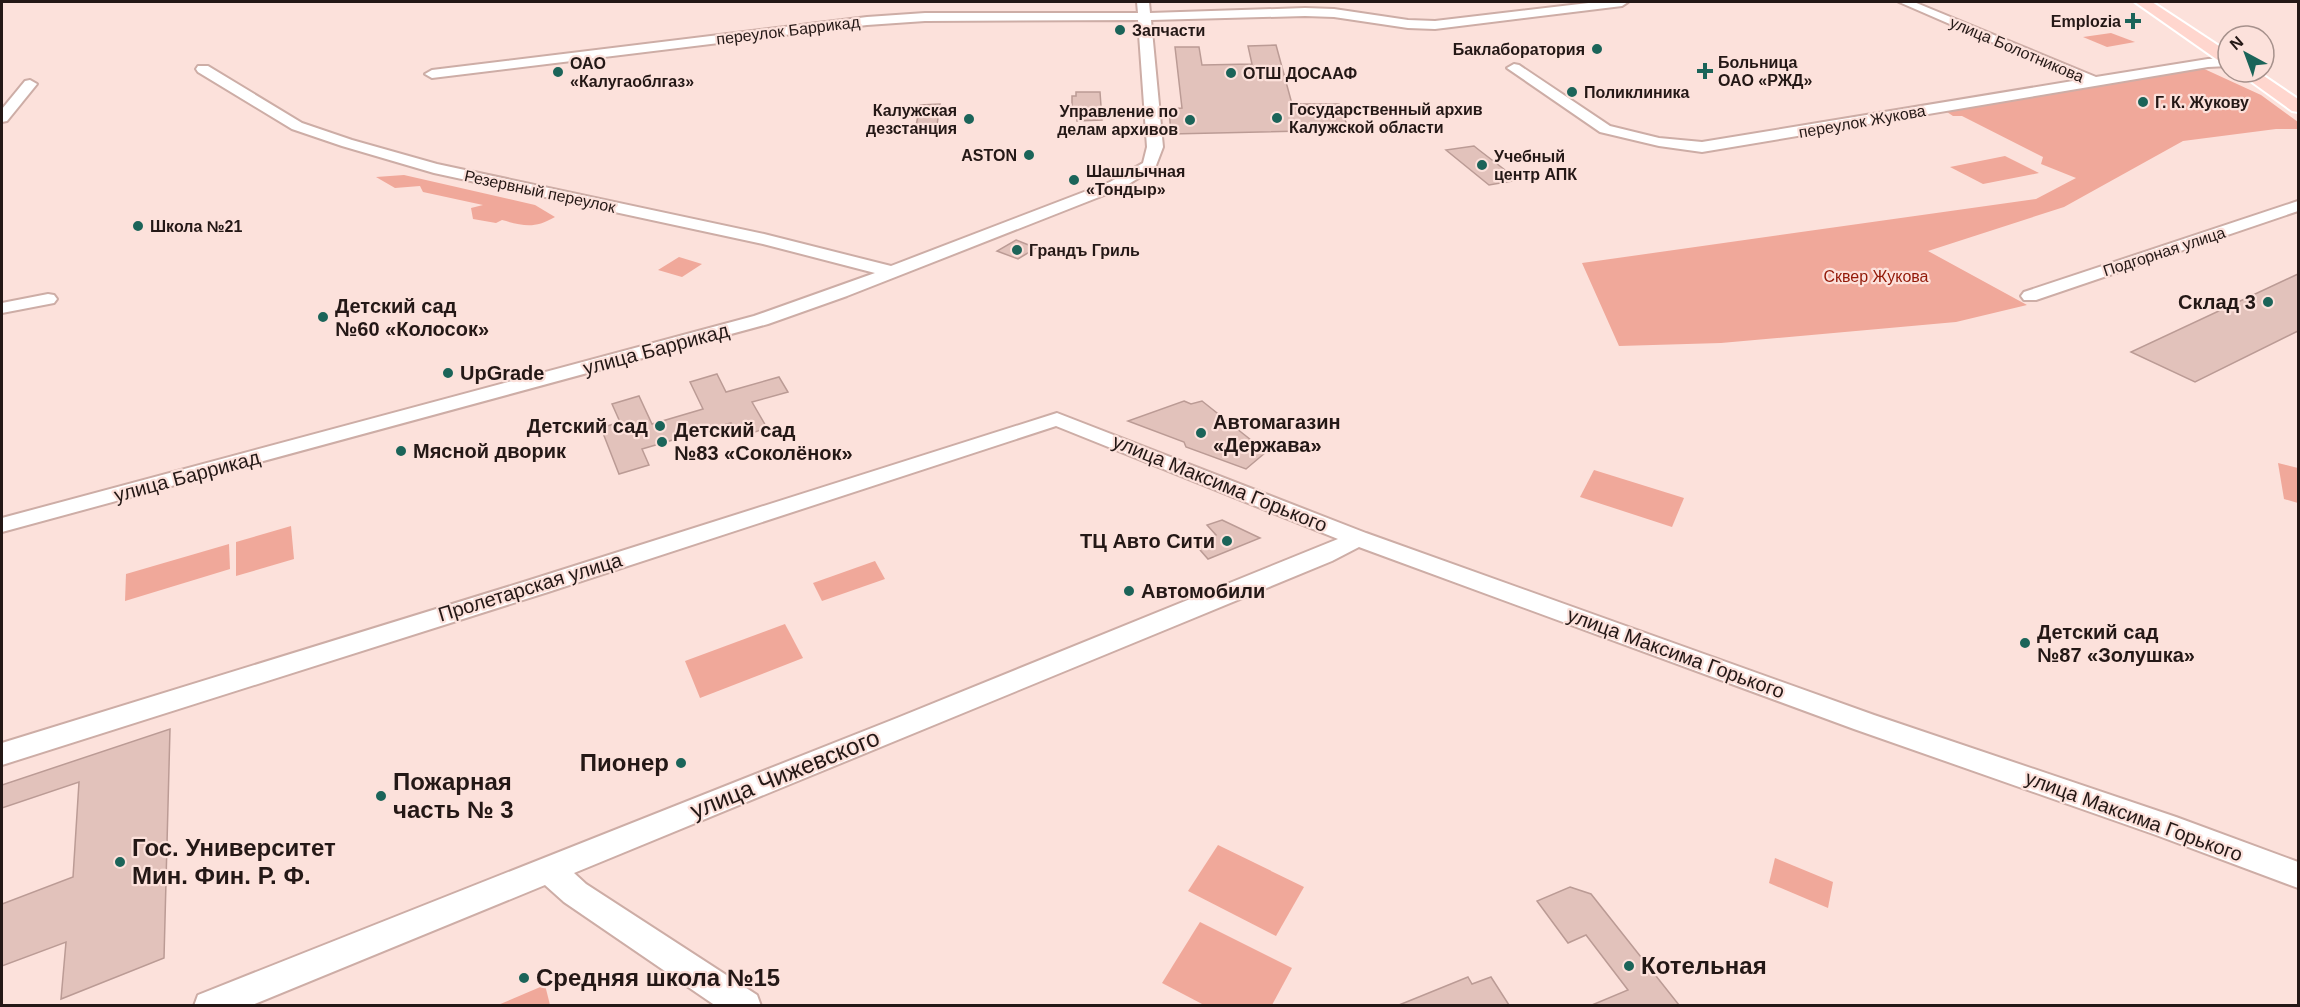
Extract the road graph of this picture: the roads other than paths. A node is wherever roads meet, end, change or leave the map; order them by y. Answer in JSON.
{"nodes":[{"id":1,"x":1143,"y":2,"type":"edge"},
{"id":2,"x":1622,"y":2,"type":"edge"},
{"id":3,"x":1905,"y":2,"type":"edge"},
{"id":4,"x":2143,"y":2,"type":"edge"},
{"id":5,"x":1145,"y":16,"type":"junction"},
{"id":6,"x":2216,"y":53,"type":"edge"},
{"id":7,"x":2216,"y":62,"type":"edge"},
{"id":8,"x":1514,"y":68,"type":"dead end"},
{"id":9,"x":203,"y":69,"type":"dead end"},
{"id":10,"x":432,"y":74,"type":"dead end"},
{"id":11,"x":2095,"y":82,"type":"junction"},
{"id":12,"x":30,"y":84,"type":"dead end"},
{"id":13,"x":2264,"y":84,"type":"edge"},
{"id":14,"x":2298,"y":107,"type":"edge"},
{"id":15,"x":2,"y":118,"type":"edge"},
{"id":16,"x":2298,"y":207,"type":"edge"},
{"id":17,"x":893,"y":272,"type":"junction"},
{"id":18,"x":2030,"y":296,"type":"dead end"},
{"id":19,"x":48,"y":299,"type":"dead end"},
{"id":20,"x":2,"y":308,"type":"edge"},
{"id":21,"x":1057,"y":419,"type":"joint"},
{"id":22,"x":2,"y":525,"type":"edge"},
{"id":23,"x":1358,"y":538,"type":"junction"},
{"id":24,"x":2,"y":754,"type":"edge"},
{"id":25,"x":550,"y":871,"type":"junction"},
{"id":26,"x":2298,"y":875,"type":"edge"},
{"id":27,"x":210,"y":1005,"type":"edge"},
{"id":28,"x":745,"y":1005,"type":"edge"}],
"edges":[{"from":1,"to":5,"type":"street","name":"улица Баррикад"},
{"from":2,"to":5,"type":"street","name":"переулок Баррикад"},
{"from":3,"to":11,"type":"street","name":"улица Болотникова"},
{"from":4,"to":6,"type":"main road"},
{"from":5,"to":10,"type":"street","name":"переулок Баррикад"},
{"from":5,"to":17,"type":"street","name":"улица Баррикад"},
{"from":7,"to":11,"type":"street","name":"переулок Жукова"},
{"from":8,"to":11,"type":"street","name":"переулок Жукова"},
{"from":9,"to":17,"type":"street","name":"Резервный переулок"},
{"from":12,"to":15,"type":"street"},
{"from":13,"to":14,"type":"main road"},
{"from":16,"to":18,"type":"street","name":"Подгорная улица"},
{"from":17,"to":22,"type":"street","name":"улица Баррикад"},
{"from":19,"to":20,"type":"street"},
{"from":21,"to":23,"type":"street","name":"улица Максима Горького"},
{"from":21,"to":24,"type":"street","name":"Пролетарская улица"},
{"from":23,"to":25,"type":"street","name":"улица Чижевского"},
{"from":23,"to":26,"type":"street","name":"улица Максима Горького"},
{"from":25,"to":27,"type":"street","name":"улица Чижевского"},
{"from":25,"to":28,"type":"street"}]}
